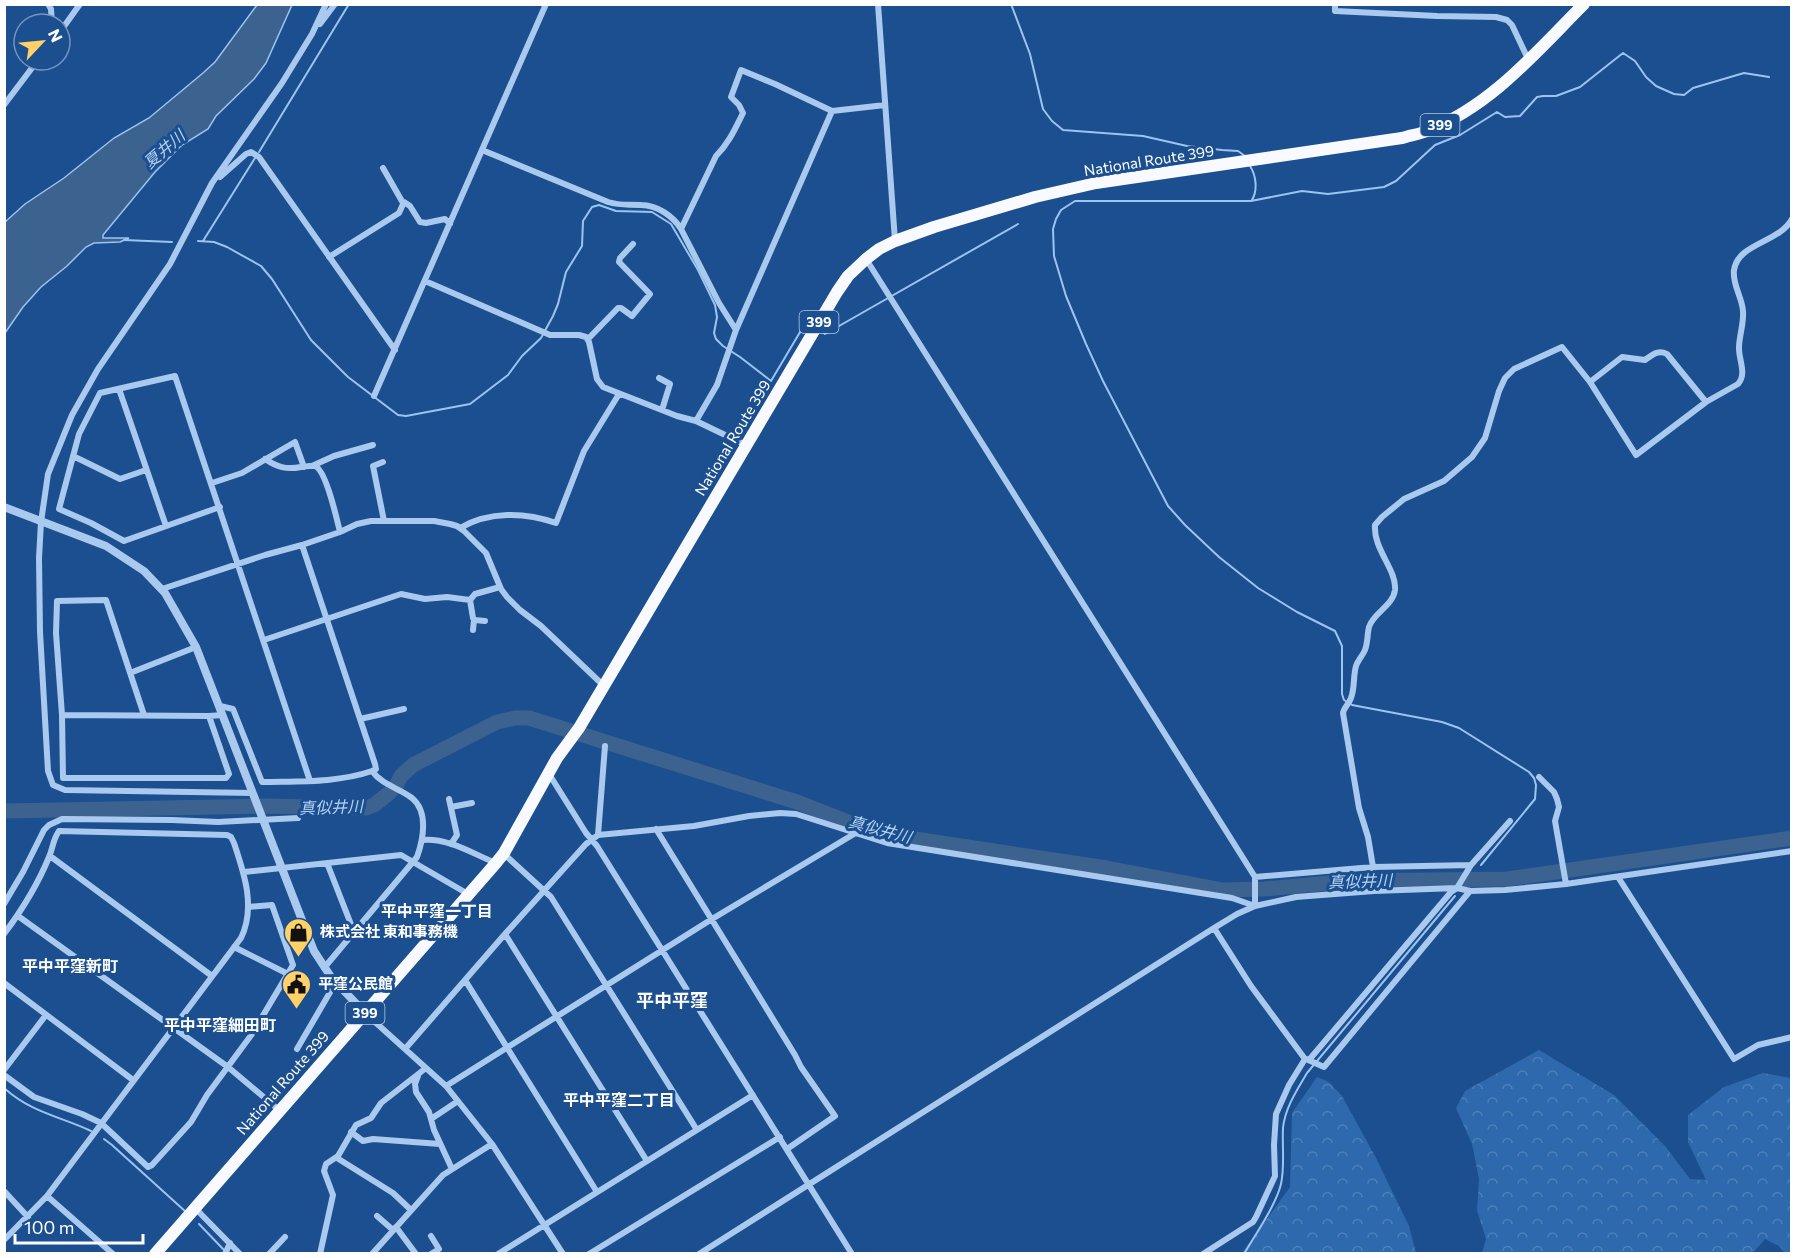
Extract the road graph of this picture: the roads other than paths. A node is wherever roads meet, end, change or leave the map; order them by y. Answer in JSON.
{"nodes":[{"id":1,"x":326,"y":4,"type":"edge"},
{"id":2,"x":334,"y":4,"type":"edge"},
{"id":3,"x":546,"y":4,"type":"edge"},
{"id":4,"x":878,"y":4,"type":"edge"},
{"id":5,"x":1335,"y":4,"type":"edge"},
{"id":6,"x":1584,"y":4,"type":"edge"},
{"id":7,"x":312,"y":34,"type":"junction"},
{"id":8,"x":1528,"y":59,"type":"junction"},
{"id":9,"x":29,"y":72,"type":"edge"},
{"id":10,"x":4,"y":105,"type":"edge"},
{"id":11,"x":885,"y":105,"type":"junction"},
{"id":12,"x":832,"y":111,"type":"junction"},
{"id":13,"x":482,"y":150,"type":"junction"},
{"id":14,"x":384,"y":168,"type":"dead end"},
{"id":15,"x":212,"y":183,"type":"junction"},
{"id":16,"x":403,"y":203,"type":"junction"},
{"id":17,"x":1791,"y":219,"type":"edge"},
{"id":18,"x":450,"y":224,"type":"junction"},
{"id":19,"x":681,"y":229,"type":"junction"},
{"id":20,"x":895,"y":242,"type":"junction"},
{"id":21,"x":633,"y":244,"type":"dead end"},
{"id":22,"x":329,"y":258,"type":"junction"},
{"id":23,"x":866,"y":259,"type":"junction"},
{"id":24,"x":425,"y":281,"type":"junction"},
{"id":25,"x":736,"y":330,"type":"junction"},
{"id":26,"x":588,"y":339,"type":"junction"},
{"id":27,"x":395,"y":350,"type":"junction"},
{"id":28,"x":658,"y":378,"type":"dead end"},
{"id":29,"x":1590,"y":381,"type":"junction"},
{"id":30,"x":119,"y":389,"type":"junction"},
{"id":31,"x":620,"y":394,"type":"junction"},
{"id":32,"x":374,"y":396,"type":"dead end"},
{"id":33,"x":1706,"y":402,"type":"junction"},
{"id":34,"x":662,"y":410,"type":"junction"},
{"id":35,"x":696,"y":421,"type":"junction"},
{"id":36,"x":373,"y":445,"type":"dead end"},
{"id":37,"x":746,"y":445,"type":"junction"},
{"id":38,"x":73,"y":456,"type":"junction"},
{"id":39,"x":265,"y":459,"type":"junction"},
{"id":40,"x":383,"y":462,"type":"dead end"},
{"id":41,"x":308,"y":466,"type":"junction"},
{"id":42,"x":146,"y":470,"type":"junction"},
{"id":43,"x":212,"y":483,"type":"junction"},
{"id":44,"x":4,"y":507,"type":"edge"},
{"id":45,"x":220,"y":507,"type":"junction"},
{"id":46,"x":39,"y":521,"type":"junction"},
{"id":47,"x":384,"y":521,"type":"junction"},
{"id":48,"x":166,"y":526,"type":"junction"},
{"id":49,"x":460,"y":528,"type":"junction"},
{"id":50,"x":340,"y":532,"type":"junction"},
{"id":51,"x":302,"y":545,"type":"junction"},
{"id":52,"x":238,"y":563,"type":"junction"},
{"id":53,"x":500,"y":587,"type":"junction"},
{"id":54,"x":162,"y":589,"type":"junction"},
{"id":55,"x":470,"y":600,"type":"junction"},
{"id":56,"x":327,"y":620,"type":"junction"},
{"id":57,"x":474,"y":620,"type":"junction"},
{"id":58,"x":485,"y":621,"type":"dead end"},
{"id":59,"x":473,"y":630,"type":"dead end"},
{"id":60,"x":264,"y":640,"type":"junction"},
{"id":61,"x":196,"y":647,"type":"junction"},
{"id":62,"x":130,"y":673,"type":"junction"},
{"id":63,"x":604,"y":687,"type":"junction"},
{"id":64,"x":404,"y":709,"type":"dead end"},
{"id":65,"x":221,"y":711,"type":"junction"},
{"id":66,"x":62,"y":715,"type":"junction"},
{"id":67,"x":144,"y":715,"type":"junction"},
{"id":68,"x":209,"y":716,"type":"junction"},
{"id":69,"x":360,"y":719,"type":"junction"},
{"id":70,"x":605,"y":746,"type":"dead end"},
{"id":71,"x":372,"y":771,"type":"junction"},
{"id":72,"x":549,"y":774,"type":"junction"},
{"id":73,"x":1539,"y":777,"type":"dead end"},
{"id":74,"x":310,"y":781,"type":"junction"},
{"id":75,"x":253,"y":793,"type":"junction"},
{"id":76,"x":449,"y":799,"type":"dead end"},
{"id":77,"x":472,"y":803,"type":"dead end"},
{"id":78,"x":451,"y":807,"type":"junction"},
{"id":79,"x":262,"y":818,"type":"junction"},
{"id":80,"x":298,"y":818,"type":"dead end"},
{"id":81,"x":1509,"y":821,"type":"dead end"},
{"id":82,"x":656,"y":829,"type":"junction"},
{"id":83,"x":854,"y":834,"type":"junction"},
{"id":84,"x":598,"y":835,"type":"junction"},
{"id":85,"x":591,"y":839,"type":"junction"},
{"id":86,"x":423,"y":840,"type":"junction"},
{"id":87,"x":451,"y":844,"type":"junction"},
{"id":88,"x":1791,"y":851,"type":"edge"},
{"id":89,"x":50,"y":856,"type":"junction"},
{"id":90,"x":500,"y":858,"type":"junction"},
{"id":91,"x":413,"y":862,"type":"junction"},
{"id":92,"x":327,"y":863,"type":"junction"},
{"id":93,"x":282,"y":867,"type":"junction"},
{"id":94,"x":1470,"y":867,"type":"junction"},
{"id":95,"x":1373,"y":869,"type":"junction"},
{"id":96,"x":244,"y":872,"type":"junction"},
{"id":97,"x":1618,"y":877,"type":"junction"},
{"id":98,"x":1255,"y":878,"type":"junction"},
{"id":99,"x":1565,"y":882,"type":"junction"},
{"id":100,"x":1457,"y":887,"type":"junction"},
{"id":101,"x":545,"y":890,"type":"junction"},
{"id":102,"x":1374,"y":890,"type":"junction"},
{"id":103,"x":1470,"y":891,"type":"junction"},
{"id":104,"x":468,"y":894,"type":"junction"},
{"id":105,"x":4,"y":904,"type":"edge"},
{"id":106,"x":1255,"y":904,"type":"junction"},
{"id":107,"x":248,"y":907,"type":"junction"},
{"id":108,"x":18,"y":916,"type":"junction"},
{"id":109,"x":712,"y":919,"type":"junction"},
{"id":110,"x":1214,"y":928,"type":"junction"},
{"id":111,"x":354,"y":932,"type":"junction"},
{"id":112,"x":4,"y":934,"type":"edge"},
{"id":113,"x":505,"y":934,"type":"junction"},
{"id":114,"x":234,"y":947,"type":"junction"},
{"id":115,"x":663,"y":951,"type":"junction"},
{"id":116,"x":324,"y":968,"type":"junction"},
{"id":117,"x":288,"y":974,"type":"junction"},
{"id":118,"x":212,"y":976,"type":"junction"},
{"id":119,"x":465,"y":980,"type":"junction"},
{"id":120,"x":336,"y":982,"type":"junction"},
{"id":121,"x":4,"y":983,"type":"edge"},
{"id":122,"x":606,"y":986,"type":"junction"},
{"id":123,"x":365,"y":1013,"type":"junction"},
{"id":124,"x":46,"y":1015,"type":"junction"},
{"id":125,"x":557,"y":1016,"type":"junction"},
{"id":126,"x":173,"y":1029,"type":"junction"},
{"id":127,"x":1791,"y":1036,"type":"edge"},
{"id":128,"x":507,"y":1047,"type":"junction"},
{"id":129,"x":297,"y":1048,"type":"dead end"},
{"id":130,"x":405,"y":1049,"type":"junction"},
{"id":131,"x":1308,"y":1060,"type":"junction"},
{"id":132,"x":228,"y":1067,"type":"junction"},
{"id":133,"x":426,"y":1068,"type":"junction"},
{"id":134,"x":4,"y":1070,"type":"edge"},
{"id":135,"x":4,"y":1075,"type":"edge"},
{"id":136,"x":418,"y":1075,"type":"junction"},
{"id":137,"x":134,"y":1080,"type":"junction"},
{"id":138,"x":446,"y":1086,"type":"junction"},
{"id":139,"x":753,"y":1095,"type":"junction"},
{"id":140,"x":458,"y":1101,"type":"junction"},
{"id":141,"x":279,"y":1110,"type":"junction"},
{"id":142,"x":431,"y":1119,"type":"junction"},
{"id":143,"x":101,"y":1123,"type":"junction"},
{"id":144,"x":697,"y":1130,"type":"junction"},
{"id":145,"x":351,"y":1132,"type":"junction"},
{"id":146,"x":780,"y":1137,"type":"junction"},
{"id":147,"x":440,"y":1144,"type":"junction"},
{"id":148,"x":492,"y":1144,"type":"junction"},
{"id":149,"x":787,"y":1149,"type":"junction"},
{"id":150,"x":337,"y":1158,"type":"junction"},
{"id":151,"x":647,"y":1161,"type":"junction"},
{"id":152,"x":452,"y":1169,"type":"junction"},
{"id":153,"x":809,"y":1184,"type":"junction"},
{"id":154,"x":4,"y":1191,"type":"edge"},
{"id":155,"x":597,"y":1192,"type":"junction"},
{"id":156,"x":47,"y":1196,"type":"junction"},
{"id":157,"x":194,"y":1208,"type":"junction"},
{"id":158,"x":411,"y":1210,"type":"junction"},
{"id":159,"x":377,"y":1216,"type":"dead end"},
{"id":160,"x":28,"y":1217,"type":"junction"},
{"id":161,"x":545,"y":1224,"type":"junction"},
{"id":162,"x":394,"y":1229,"type":"junction"},
{"id":163,"x":431,"y":1236,"type":"dead end"},
{"id":164,"x":285,"y":1237,"type":"dead end"},
{"id":165,"x":4,"y":1240,"type":"edge"},
{"id":166,"x":230,"y":1243,"type":"junction"},
{"id":167,"x":113,"y":1254,"type":"edge"},
{"id":168,"x":155,"y":1254,"type":"edge"},
{"id":169,"x":225,"y":1254,"type":"edge"},
{"id":170,"x":240,"y":1254,"type":"edge"},
{"id":171,"x":269,"y":1254,"type":"edge"},
{"id":172,"x":320,"y":1254,"type":"edge"},
{"id":173,"x":372,"y":1254,"type":"edge"},
{"id":174,"x":416,"y":1254,"type":"edge"},
{"id":175,"x":431,"y":1254,"type":"edge"},
{"id":176,"x":498,"y":1254,"type":"edge"},
{"id":177,"x":563,"y":1254,"type":"edge"},
{"id":178,"x":589,"y":1254,"type":"edge"},
{"id":179,"x":699,"y":1254,"type":"edge"},
{"id":180,"x":852,"y":1254,"type":"edge"},
{"id":181,"x":1203,"y":1254,"type":"edge"}],
"edges":[{"from":1,"to":7,"type":"street"},
{"from":2,"to":7,"type":"street"},
{"from":3,"to":13,"type":"street"},
{"from":4,"to":11,"type":"street"},
{"from":5,"to":8,"type":"street"},
{"from":6,"to":8,"type":"highway","name":"National Route 399","number":"399"},
{"from":7,"to":15,"type":"street"},
{"from":8,"to":20,"type":"highway","name":"National Route 399","number":"399"},
{"from":9,"to":10,"type":"street"},
{"from":11,"to":12,"type":"street"},
{"from":11,"to":20,"type":"street"},
{"from":12,"to":19,"type":"street"},
{"from":12,"to":25,"type":"street"},
{"from":13,"to":18,"type":"street"},
{"from":13,"to":19,"type":"street"},
{"from":14,"to":16,"type":"street"},
{"from":15,"to":22,"type":"street"},
{"from":15,"to":46,"type":"street"},
{"from":16,"to":18,"type":"street"},
{"from":16,"to":22,"type":"street"},
{"from":17,"to":33,"type":"street"},
{"from":18,"to":24,"type":"street"},
{"from":19,"to":25,"type":"street"},
{"from":20,"to":23,"type":"highway","name":"National Route 399","number":"399"},
{"from":21,"to":26,"type":"street"},
{"from":22,"to":27,"type":"street"},
{"from":23,"to":37,"type":"highway","name":"National Route 399","number":"399"},
{"from":23,"to":98,"type":"street"},
{"from":24,"to":26,"type":"street"},
{"from":24,"to":27,"type":"street"},
{"from":25,"to":35,"type":"street"},
{"from":26,"to":31,"type":"street"},
{"from":27,"to":32,"type":"street"},
{"from":28,"to":34,"type":"street"},
{"from":29,"to":33,"type":"street"},
{"from":29,"to":33,"type":"street"},
{"from":29,"to":95,"type":"street"},
{"from":30,"to":38,"type":"street"},
{"from":30,"to":42,"type":"street"},
{"from":30,"to":43,"type":"street"},
{"from":31,"to":34,"type":"street"},
{"from":31,"to":49,"type":"street"},
{"from":34,"to":35,"type":"street"},
{"from":35,"to":37,"type":"street"},
{"from":36,"to":41,"type":"street"},
{"from":37,"to":63,"type":"highway","name":"National Route 399","number":"399"},
{"from":38,"to":42,"type":"street"},
{"from":38,"to":48,"type":"street"},
{"from":39,"to":41,"type":"street"},
{"from":39,"to":41,"type":"street"},
{"from":39,"to":43,"type":"street"},
{"from":40,"to":47,"type":"street"},
{"from":41,"to":50,"type":"street"},
{"from":42,"to":48,"type":"street"},
{"from":43,"to":45,"type":"street"},
{"from":44,"to":46,"type":"street"},
{"from":45,"to":48,"type":"street"},
{"from":45,"to":52,"type":"street"},
{"from":46,"to":54,"type":"street"},
{"from":46,"to":75,"type":"street"},
{"from":47,"to":49,"type":"street"},
{"from":47,"to":50,"type":"street"},
{"from":49,"to":53,"type":"street"},
{"from":50,"to":51,"type":"street"},
{"from":51,"to":52,"type":"street"},
{"from":51,"to":56,"type":"street"},
{"from":52,"to":54,"type":"street"},
{"from":52,"to":60,"type":"street"},
{"from":53,"to":55,"type":"street"},
{"from":53,"to":63,"type":"street"},
{"from":54,"to":61,"type":"street"},
{"from":55,"to":56,"type":"street"},
{"from":55,"to":57,"type":"street"},
{"from":56,"to":60,"type":"street"},
{"from":56,"to":69,"type":"street"},
{"from":57,"to":58,"type":"street"},
{"from":57,"to":59,"type":"street"},
{"from":60,"to":74,"type":"street"},
{"from":61,"to":62,"type":"street"},
{"from":61,"to":65,"type":"street"},
{"from":62,"to":66,"type":"street"},
{"from":62,"to":67,"type":"street"},
{"from":63,"to":72,"type":"highway","name":"National Route 399","number":"399"},
{"from":64,"to":69,"type":"street"},
{"from":65,"to":68,"type":"street"},
{"from":65,"to":74,"type":"street"},
{"from":65,"to":75,"type":"street"},
{"from":66,"to":67,"type":"street"},
{"from":66,"to":68,"type":"street"},
{"from":67,"to":68,"type":"street"},
{"from":69,"to":71,"type":"street"},
{"from":70,"to":84,"type":"street"},
{"from":71,"to":74,"type":"street"},
{"from":71,"to":86,"type":"street"},
{"from":72,"to":85,"type":"street"},
{"from":72,"to":90,"type":"highway","name":"National Route 399","number":"399"},
{"from":73,"to":99,"type":"street"},
{"from":75,"to":79,"type":"street"},
{"from":76,"to":78,"type":"street"},
{"from":77,"to":78,"type":"street"},
{"from":78,"to":87,"type":"street"},
{"from":79,"to":80,"type":"street"},
{"from":79,"to":93,"type":"street"},
{"from":79,"to":105,"type":"street"},
{"from":81,"to":94,"type":"street"},
{"from":82,"to":83,"type":"street"},
{"from":82,"to":84,"type":"street"},
{"from":82,"to":109,"type":"street"},
{"from":83,"to":106,"type":"street"},
{"from":83,"to":109,"type":"street"},
{"from":84,"to":85,"type":"street"},
{"from":85,"to":101,"type":"street"},
{"from":85,"to":115,"type":"street"},
{"from":86,"to":87,"type":"street"},
{"from":86,"to":91,"type":"street"},
{"from":87,"to":90,"type":"street"},
{"from":88,"to":97,"type":"street"},
{"from":89,"to":96,"type":"street"},
{"from":89,"to":108,"type":"street"},
{"from":89,"to":118,"type":"street"},
{"from":90,"to":101,"type":"street"},
{"from":90,"to":104,"type":"highway","name":"National Route 399","number":"399"},
{"from":91,"to":92,"type":"street"},
{"from":91,"to":104,"type":"street"},
{"from":91,"to":111,"type":"street"},
{"from":92,"to":93,"type":"street"},
{"from":92,"to":111,"type":"street"},
{"from":93,"to":96,"type":"street"},
{"from":93,"to":116,"type":"street"},
{"from":94,"to":95,"type":"street"},
{"from":94,"to":100,"type":"street"},
{"from":95,"to":98,"type":"street"},
{"from":95,"to":102,"type":"street"},
{"from":96,"to":107,"type":"street"},
{"from":97,"to":99,"type":"street"},
{"from":97,"to":127,"type":"street"},
{"from":98,"to":106,"type":"street"},
{"from":99,"to":103,"type":"street"},
{"from":100,"to":102,"type":"street"},
{"from":100,"to":103,"type":"street"},
{"from":100,"to":131,"type":"street"},
{"from":101,"to":113,"type":"street"},
{"from":101,"to":122,"type":"street"},
{"from":102,"to":106,"type":"street"},
{"from":103,"to":131,"type":"street"},
{"from":104,"to":123,"type":"highway","name":"National Route 399","number":"399"},
{"from":106,"to":110,"type":"street"},
{"from":107,"to":114,"type":"street"},
{"from":107,"to":117,"type":"street"},
{"from":108,"to":112,"type":"street"},
{"from":108,"to":126,"type":"street"},
{"from":109,"to":115,"type":"street"},
{"from":109,"to":149,"type":"street"},
{"from":110,"to":131,"type":"street"},
{"from":110,"to":153,"type":"street"},
{"from":111,"to":116,"type":"street"},
{"from":113,"to":119,"type":"street"},
{"from":113,"to":125,"type":"street"},
{"from":114,"to":117,"type":"street"},
{"from":114,"to":118,"type":"street"},
{"from":115,"to":122,"type":"street"},
{"from":115,"to":139,"type":"street"},
{"from":116,"to":120,"type":"street"},
{"from":117,"to":132,"type":"street"},
{"from":118,"to":126,"type":"street"},
{"from":119,"to":128,"type":"street"},
{"from":119,"to":130,"type":"street"},
{"from":120,"to":123,"type":"street"},
{"from":120,"to":129,"type":"street"},
{"from":121,"to":124,"type":"street"},
{"from":122,"to":125,"type":"street"},
{"from":122,"to":144,"type":"street"},
{"from":123,"to":130,"type":"street"},
{"from":123,"to":141,"type":"highway","name":"National Route 399","number":"399"},
{"from":124,"to":134,"type":"street"},
{"from":124,"to":137,"type":"street"},
{"from":125,"to":128,"type":"street"},
{"from":125,"to":151,"type":"street"},
{"from":126,"to":132,"type":"street"},
{"from":126,"to":137,"type":"street"},
{"from":128,"to":138,"type":"street"},
{"from":128,"to":155,"type":"street"},
{"from":130,"to":133,"type":"street"},
{"from":131,"to":181,"type":"street"},
{"from":132,"to":141,"type":"street"},
{"from":132,"to":143,"type":"street"},
{"from":133,"to":136,"type":"street"},
{"from":133,"to":138,"type":"street"},
{"from":135,"to":143,"type":"street"},
{"from":136,"to":142,"type":"street"},
{"from":136,"to":145,"type":"street"},
{"from":137,"to":143,"type":"street"},
{"from":138,"to":140,"type":"street"},
{"from":139,"to":144,"type":"street"},
{"from":139,"to":146,"type":"street"},
{"from":140,"to":142,"type":"street"},
{"from":140,"to":148,"type":"street"},
{"from":141,"to":157,"type":"highway","name":"National Route 399","number":"399"},
{"from":142,"to":147,"type":"street"},
{"from":143,"to":156,"type":"street"},
{"from":144,"to":151,"type":"street"},
{"from":145,"to":147,"type":"street"},
{"from":145,"to":150,"type":"street"},
{"from":146,"to":149,"type":"street"},
{"from":146,"to":178,"type":"street"},
{"from":147,"to":152,"type":"street"},
{"from":148,"to":152,"type":"street"},
{"from":148,"to":161,"type":"street"},
{"from":149,"to":153,"type":"street"},
{"from":150,"to":158,"type":"street"},
{"from":150,"to":172,"type":"street"},
{"from":151,"to":155,"type":"street"},
{"from":152,"to":158,"type":"street"},
{"from":153,"to":179,"type":"street"},
{"from":153,"to":180,"type":"street"},
{"from":154,"to":160,"type":"street"},
{"from":155,"to":161,"type":"street"},
{"from":156,"to":160,"type":"street"},
{"from":156,"to":167,"type":"street"},
{"from":157,"to":166,"type":"street"},
{"from":157,"to":168,"type":"highway","name":"National Route 399","number":"399"},
{"from":158,"to":162,"type":"street"},
{"from":159,"to":162,"type":"street"},
{"from":160,"to":165,"type":"street"},
{"from":161,"to":176,"type":"street"},
{"from":161,"to":177,"type":"street"},
{"from":162,"to":173,"type":"street"},
{"from":162,"to":174,"type":"street"},
{"from":163,"to":175,"type":"street"},
{"from":164,"to":171,"type":"street"},
{"from":166,"to":169,"type":"street"},
{"from":166,"to":170,"type":"street"}]}
